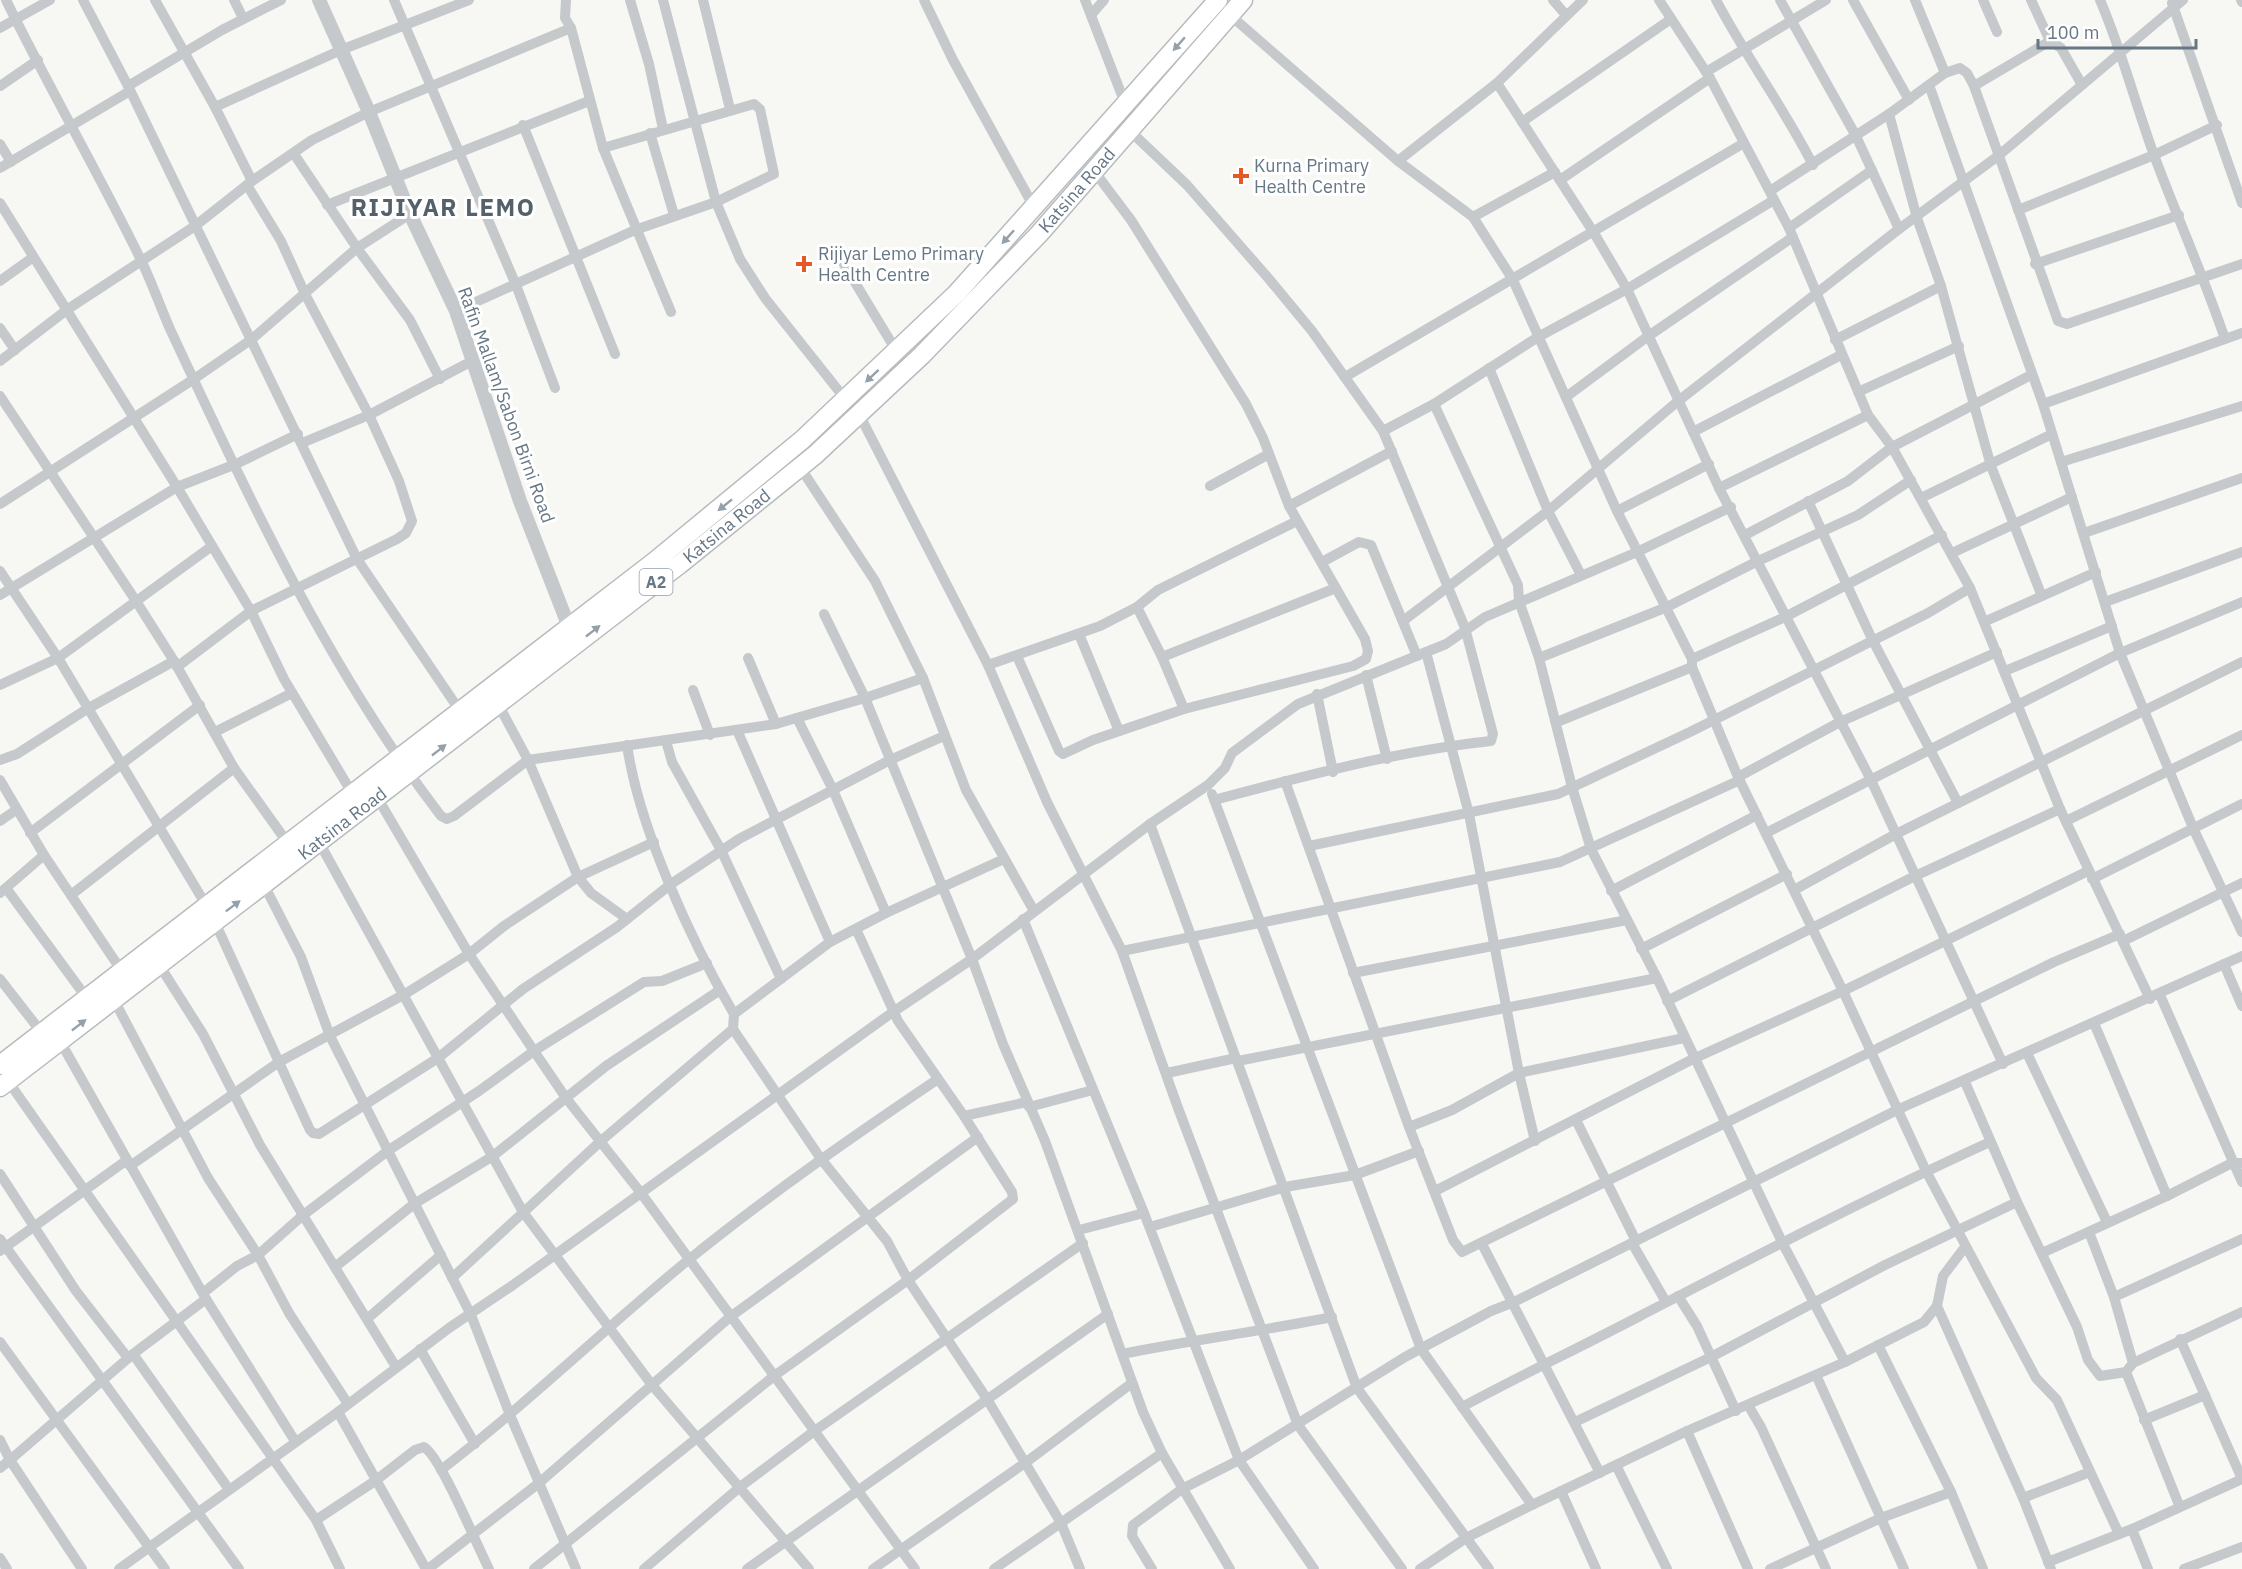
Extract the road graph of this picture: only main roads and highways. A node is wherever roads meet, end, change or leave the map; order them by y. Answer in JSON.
{"nodes":[{"id":1,"x":1218,"y":0,"type":"edge"},
{"id":2,"x":1243,"y":0,"type":"edge"},
{"id":3,"x":210,"y":913,"type":"junction"},
{"id":4,"x":3,"y":1077,"type":"edge"}],
"edges":[{"from":1,"to":3,"type":"highway","name":"Katsina Road","number":"A2","one_way":true},
{"from":3,"to":2,"type":"highway","name":"Katsina Road","number":"A2","one_way":true},
{"from":4,"to":3,"type":"highway","name":"Katsina Road","number":"A2","one_way":true},
{"from":3,"to":4,"type":"highway","name":"Katsina Road","number":"A2"}]}
